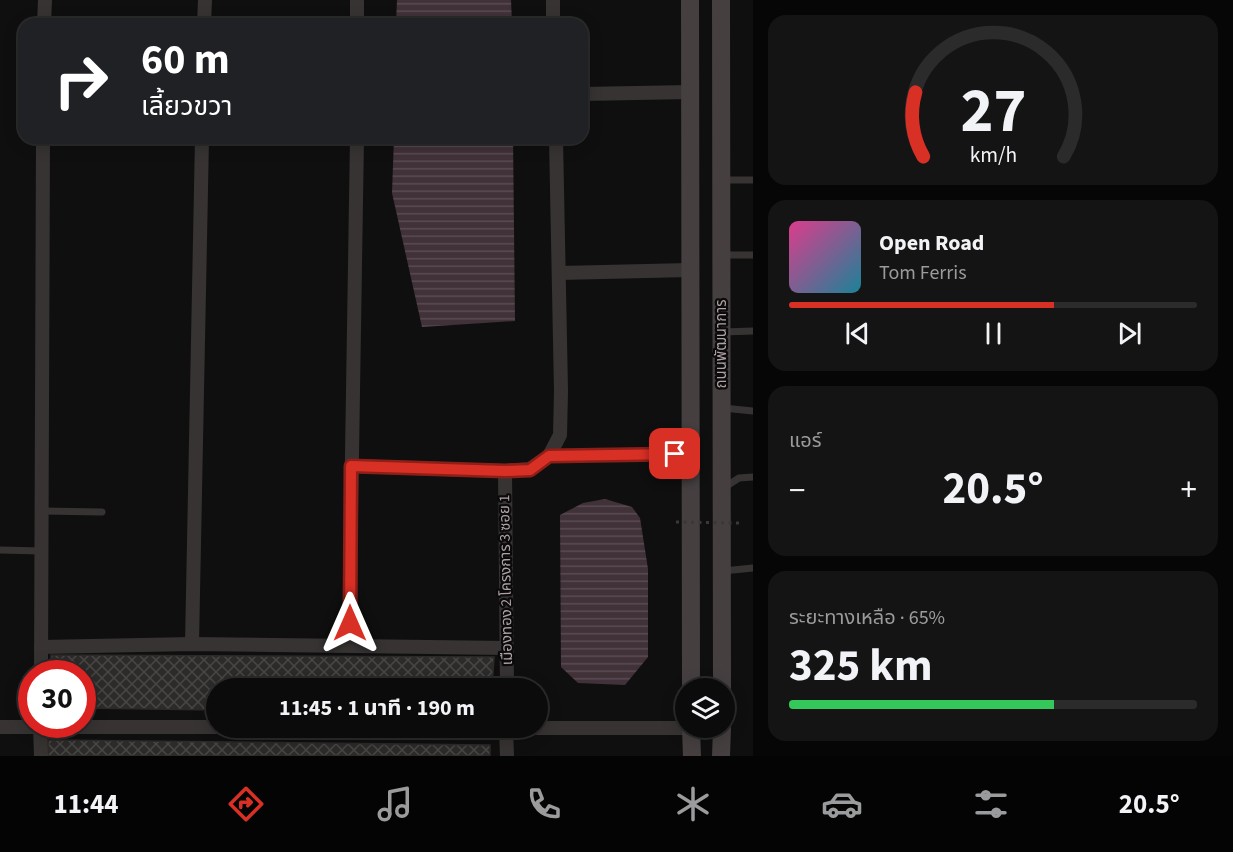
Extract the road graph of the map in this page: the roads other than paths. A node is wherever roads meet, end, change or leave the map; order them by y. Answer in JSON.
{"nodes":[{"id":1,"x":45,"y":0,"type":"edge"},
{"id":2,"x":205,"y":0,"type":"edge"},
{"id":3,"x":357,"y":0,"type":"edge"},
{"id":4,"x":553,"y":0,"type":"edge"},
{"id":5,"x":690,"y":0,"type":"edge"},
{"id":6,"x":721,"y":0,"type":"edge"},
{"id":7,"x":44,"y":18,"type":"edge"},
{"id":8,"x":204,"y":18,"type":"edge"},
{"id":9,"x":357,"y":18,"type":"edge"},
{"id":10,"x":554,"y":18,"type":"edge"},
{"id":11,"x":690,"y":92,"type":"junction"},
{"id":12,"x":588,"y":94,"type":"edge"},
{"id":13,"x":43,"y":144,"type":"edge"},
{"id":14,"x":202,"y":144,"type":"edge"},
{"id":15,"x":357,"y":144,"type":"edge"},
{"id":16,"x":556,"y":144,"type":"edge"},
{"id":17,"x":690,"y":179,"type":"junction"},
{"id":18,"x":721,"y":180,"type":"junction"},
{"id":19,"x":753,"y":180,"type":"edge"},
{"id":20,"x":720,"y":255,"type":"junction"},
{"id":21,"x":753,"y":255,"type":"edge"},
{"id":22,"x":690,"y":270,"type":"junction"},
{"id":23,"x":559,"y":273,"type":"junction"},
{"id":24,"x":753,"y":331,"type":"edge"},
{"id":25,"x":721,"y":332,"type":"junction"},
{"id":26,"x":721,"y":408,"type":"junction"},
{"id":27,"x":753,"y":411,"type":"edge"},
{"id":28,"x":691,"y":453,"type":"junction"},
{"id":29,"x":549,"y":456,"type":"junction"},
{"id":30,"x":351,"y":466,"type":"junction"},
{"id":31,"x":505,"y":471,"type":"junction"},
{"id":32,"x":753,"y":477,"type":"edge"},
{"id":33,"x":720,"y":490,"type":"junction"},
{"id":34,"x":42,"y":511,"type":"junction"},
{"id":35,"x":102,"y":512,"type":"dead end"},
{"id":36,"x":0,"y":550,"type":"edge"},
{"id":37,"x":42,"y":551,"type":"junction"},
{"id":38,"x":753,"y":568,"type":"edge"},
{"id":39,"x":720,"y":571,"type":"junction"},
{"id":40,"x":192,"y":644,"type":"junction"},
{"id":41,"x":350,"y":645,"type":"junction"},
{"id":42,"x":41,"y":647,"type":"junction"},
{"id":43,"x":507,"y":648,"type":"junction"},
{"id":44,"x":41,"y":660,"type":"edge"},
{"id":45,"x":507,"y":678,"type":"edge"},
{"id":46,"x":691,"y":678,"type":"edge"},
{"id":47,"x":722,"y":678,"type":"edge"},
{"id":48,"x":96,"y":726,"type":"edge"},
{"id":49,"x":0,"y":727,"type":"edge"},
{"id":50,"x":18,"y":727,"type":"edge"},
{"id":51,"x":206,"y":727,"type":"edge"},
{"id":52,"x":548,"y":728,"type":"edge"},
{"id":53,"x":675,"y":728,"type":"edge"},
{"id":54,"x":40,"y":738,"type":"edge"},
{"id":55,"x":506,"y":738,"type":"edge"},
{"id":56,"x":692,"y":738,"type":"edge"},
{"id":57,"x":722,"y":738,"type":"edge"},
{"id":58,"x":40,"y":756,"type":"edge"},
{"id":59,"x":507,"y":756,"type":"edge"},
{"id":60,"x":692,"y":756,"type":"edge"},
{"id":61,"x":721,"y":756,"type":"edge"}],
"edges":[{"from":1,"to":7,"type":"street"},
{"from":2,"to":8,"type":"street"},
{"from":3,"to":9,"type":"street"},
{"from":4,"to":10,"type":"street"},
{"from":5,"to":11,"type":"main road","name":"ถนนพัฒนาการ"},
{"from":6,"to":18,"type":"main road","name":"ถนนพัฒนาการ"},
{"from":11,"to":12,"type":"street"},
{"from":11,"to":17,"type":"main road","name":"ถนนพัฒนาการ"},
{"from":13,"to":34,"type":"street"},
{"from":14,"to":40,"type":"street"},
{"from":15,"to":30,"type":"street"},
{"from":16,"to":23,"type":"street"},
{"from":17,"to":18,"type":"main road"},
{"from":17,"to":22,"type":"main road","name":"ถนนพัฒนาการ"},
{"from":18,"to":19,"type":"lane"},
{"from":18,"to":20,"type":"main road","name":"ถนนพัฒนาการ"},
{"from":20,"to":21,"type":"lane"},
{"from":20,"to":25,"type":"main road","name":"ถนนพัฒนาการ"},
{"from":22,"to":23,"type":"street"},
{"from":22,"to":28,"type":"main road","name":"ถนนพัฒนาการ"},
{"from":23,"to":29,"type":"street"},
{"from":24,"to":25,"type":"lane"},
{"from":25,"to":26,"type":"main road","name":"ถนนพัฒนาการ"},
{"from":26,"to":27,"type":"lane"},
{"from":26,"to":33,"type":"main road","name":"ถนนพัฒนาการ"},
{"from":28,"to":29,"type":"lane"},
{"from":28,"to":46,"type":"main road","name":"ถนนพัฒนาการ"},
{"from":29,"to":31,"type":"street"},
{"from":30,"to":31,"type":"street"},
{"from":30,"to":41,"type":"street"},
{"from":31,"to":43,"type":"street","name":"เมืองทอง 2 โครงการ 3 ซอย 1"},
{"from":32,"to":33,"type":"lane"},
{"from":33,"to":39,"type":"main road","name":"ถนนพัฒนาการ"},
{"from":34,"to":35,"type":"lane"},
{"from":34,"to":37,"type":"street"},
{"from":36,"to":37,"type":"lane"},
{"from":37,"to":42,"type":"street"},
{"from":38,"to":39,"type":"lane"},
{"from":39,"to":47,"type":"main road","name":"ถนนพัฒนาการ"},
{"from":40,"to":41,"type":"street"},
{"from":40,"to":42,"type":"street"},
{"from":41,"to":43,"type":"street"},
{"from":42,"to":44,"type":"street"},
{"from":43,"to":45,"type":"street","name":"เมืองทอง 2 โครงการ 3 ซอย 1"},
{"from":48,"to":51,"type":"street"},
{"from":49,"to":50,"type":"street"},
{"from":52,"to":53,"type":"street"},
{"from":54,"to":58,"type":"street"},
{"from":55,"to":59,"type":"street"},
{"from":56,"to":60,"type":"main road"},
{"from":57,"to":61,"type":"main road"}]}
